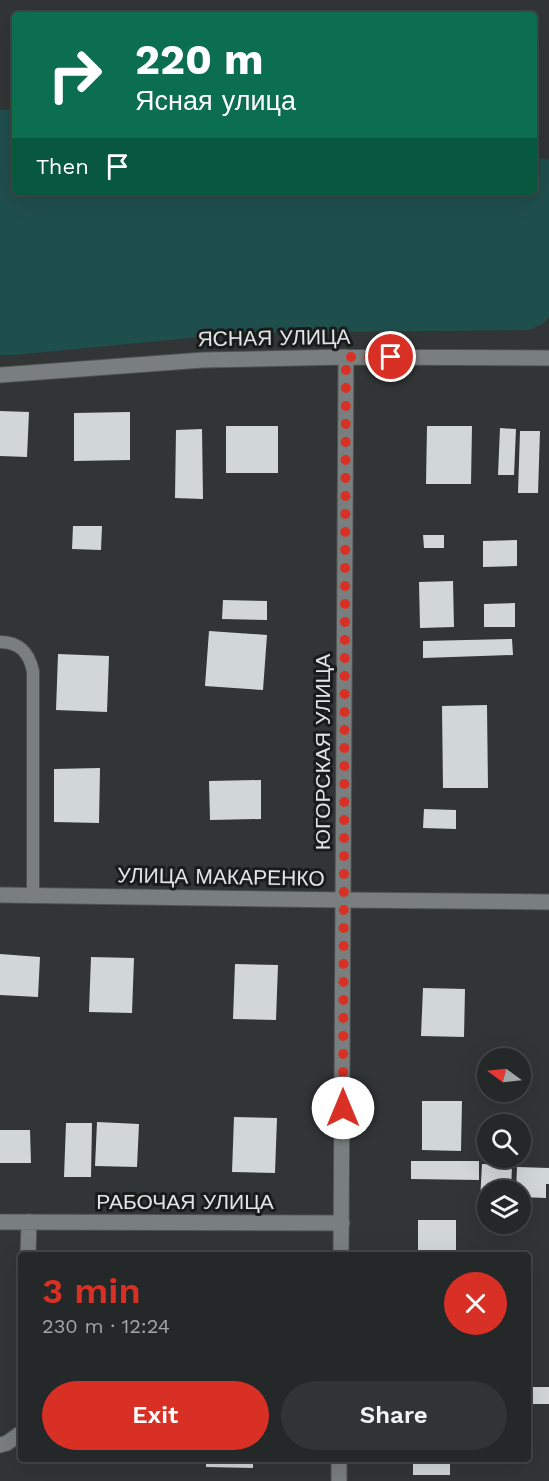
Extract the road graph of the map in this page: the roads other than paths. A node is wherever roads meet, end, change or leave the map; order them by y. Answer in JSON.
{"nodes":[{"id":1,"x":346,"y":357,"type":"junction"},
{"id":2,"x":549,"y":358,"type":"edge"},
{"id":3,"x":0,"y":375,"type":"edge"},
{"id":4,"x":0,"y":642,"type":"edge"},
{"id":5,"x":0,"y":895,"type":"edge"},
{"id":6,"x":33,"y":896,"type":"junction"},
{"id":7,"x":344,"y":900,"type":"junction"},
{"id":8,"x":549,"y":902,"type":"edge"},
{"id":9,"x":0,"y":1222,"type":"edge"},
{"id":10,"x":29,"y":1222,"type":"junction"},
{"id":11,"x":342,"y":1223,"type":"junction"},
{"id":12,"x":28,"y":1252,"type":"edge"},
{"id":13,"x":341,"y":1252,"type":"edge"},
{"id":14,"x":18,"y":1435,"type":"edge"},
{"id":15,"x":0,"y":1445,"type":"edge"},
{"id":16,"x":339,"y":1462,"type":"edge"},
{"id":17,"x":339,"y":1481,"type":"edge"}],
"edges":[{"from":1,"to":2,"type":"street","name":"ЯСНАЯ УЛИЦА"},
{"from":1,"to":3,"type":"street","name":"ЯСНАЯ УЛИЦА"},
{"from":1,"to":7,"type":"street","name":"ЮГОРСКАЯ УЛИЦА"},
{"from":4,"to":6,"type":"lane"},
{"from":5,"to":6,"type":"street","name":"УЛИЦА МАКАРЕНКО"},
{"from":6,"to":7,"type":"street","name":"УЛИЦА МАКАРЕНКО"},
{"from":7,"to":8,"type":"street","name":"УЛИЦА МАКАРЕНКО"},
{"from":7,"to":11,"type":"street","name":"ЮГОРСКАЯ УЛИЦА"},
{"from":9,"to":10,"type":"street","name":"РАБОЧАЯ УЛИЦА"},
{"from":10,"to":11,"type":"street","name":"РАБОЧАЯ УЛИЦА"},
{"from":10,"to":12,"type":"street"},
{"from":11,"to":13,"type":"street","name":"ЮГОРСКАЯ УЛИЦА"},
{"from":14,"to":15,"type":"street"},
{"from":16,"to":17,"type":"street"}]}
